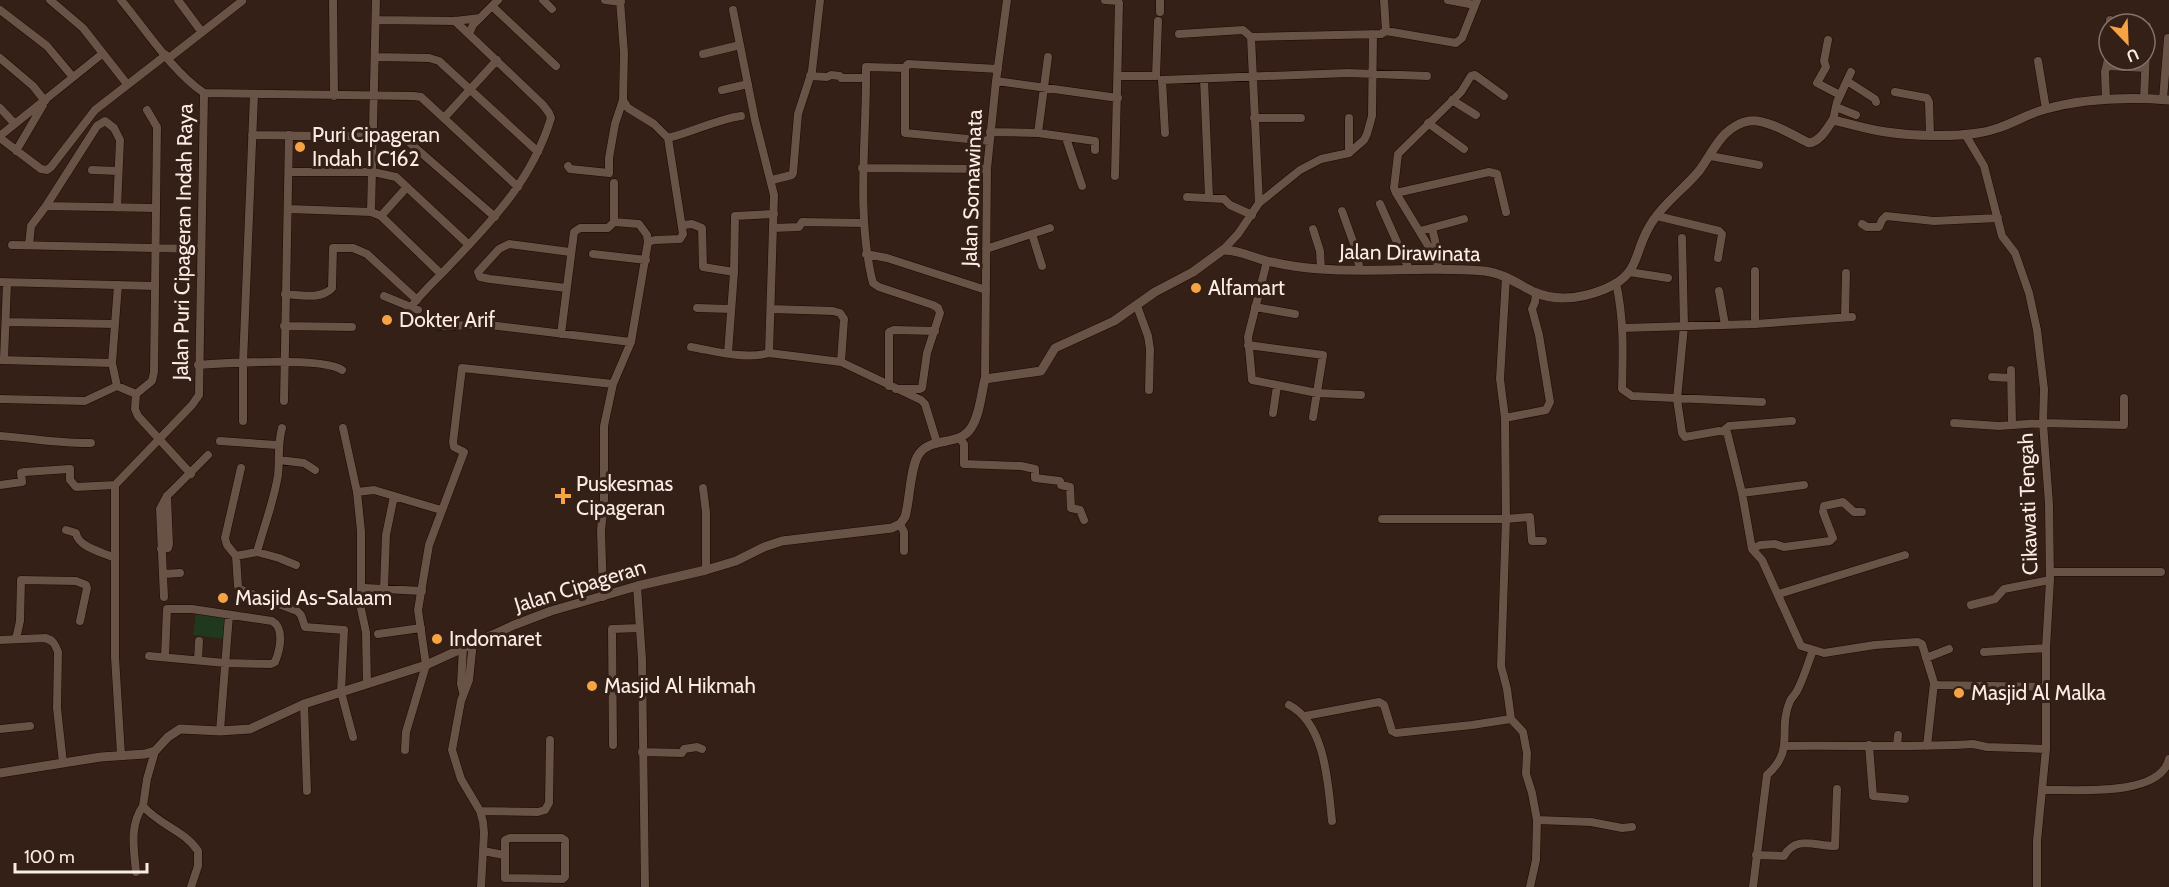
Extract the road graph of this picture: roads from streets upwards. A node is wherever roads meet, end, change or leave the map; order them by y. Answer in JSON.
{"nodes":[{"id":1,"x":50,"y":0,"type":"edge"},
{"id":2,"x":122,"y":0,"type":"edge"},
{"id":3,"x":178,"y":0,"type":"edge"},
{"id":4,"x":333,"y":0,"type":"edge"},
{"id":5,"x":376,"y":0,"type":"edge"},
{"id":6,"x":543,"y":0,"type":"edge"},
{"id":7,"x":605,"y":0,"type":"edge"},
{"id":8,"x":820,"y":0,"type":"edge"},
{"id":9,"x":1008,"y":0,"type":"edge"},
{"id":10,"x":1105,"y":0,"type":"edge"},
{"id":11,"x":1160,"y":0,"type":"edge"},
{"id":12,"x":1384,"y":0,"type":"edge"},
{"id":13,"x":1448,"y":0,"type":"edge"},
{"id":14,"x":242,"y":1,"type":"edge"},
{"id":15,"x":620,"y":1,"type":"edge"},
{"id":16,"x":495,"y":3,"type":"edge"},
{"id":17,"x":1476,"y":3,"type":"edge"},
{"id":18,"x":552,"y":9,"type":"dead end"},
{"id":19,"x":0,"y":10,"type":"edge"},
{"id":20,"x":733,"y":10,"type":"dead end"},
{"id":21,"x":1160,"y":12,"type":"dead end"},
{"id":22,"x":480,"y":18,"type":"junction"},
{"id":23,"x":376,"y":20,"type":"junction"},
{"id":24,"x":454,"y":21,"type":"junction"},
{"id":25,"x":1158,"y":21,"type":"dead end"},
{"id":26,"x":201,"y":31,"type":"junction"},
{"id":27,"x":1386,"y":31,"type":"junction"},
{"id":28,"x":469,"y":34,"type":"junction"},
{"id":29,"x":1179,"y":34,"type":"dead end"},
{"id":30,"x":1373,"y":34,"type":"junction"},
{"id":31,"x":1251,"y":37,"type":"junction"},
{"id":32,"x":2168,"y":38,"type":"edge"},
{"id":33,"x":1828,"y":40,"type":"dead end"},
{"id":34,"x":740,"y":45,"type":"junction"},
{"id":35,"x":102,"y":54,"type":"junction"},
{"id":36,"x":703,"y":54,"type":"dead end"},
{"id":37,"x":167,"y":56,"type":"junction"},
{"id":38,"x":375,"y":57,"type":"junction"},
{"id":39,"x":1048,"y":57,"type":"dead end"},
{"id":40,"x":0,"y":58,"type":"edge"},
{"id":41,"x":497,"y":60,"type":"junction"},
{"id":42,"x":2038,"y":61,"type":"dead end"},
{"id":43,"x":556,"y":66,"type":"dead end"},
{"id":44,"x":905,"y":68,"type":"junction"},
{"id":45,"x":998,"y":69,"type":"junction"},
{"id":46,"x":1851,"y":72,"type":"dead end"},
{"id":47,"x":2105,"y":72,"type":"edge"},
{"id":48,"x":2145,"y":72,"type":"edge"},
{"id":49,"x":1373,"y":73,"type":"junction"},
{"id":50,"x":72,"y":76,"type":"junction"},
{"id":51,"x":810,"y":76,"type":"junction"},
{"id":52,"x":1118,"y":76,"type":"junction"},
{"id":53,"x":1253,"y":76,"type":"junction"},
{"id":54,"x":1427,"y":76,"type":"dead end"},
{"id":55,"x":866,"y":78,"type":"junction"},
{"id":56,"x":1204,"y":79,"type":"junction"},
{"id":57,"x":996,"y":81,"type":"junction"},
{"id":58,"x":1847,"y":81,"type":"junction"},
{"id":59,"x":127,"y":84,"type":"junction"},
{"id":60,"x":748,"y":84,"type":"junction"},
{"id":61,"x":470,"y":89,"type":"junction"},
{"id":62,"x":1044,"y":89,"type":"junction"},
{"id":63,"x":722,"y":90,"type":"dead end"},
{"id":64,"x":1895,"y":92,"type":"dead end"},
{"id":65,"x":204,"y":93,"type":"junction"},
{"id":66,"x":254,"y":95,"type":"junction"},
{"id":67,"x":375,"y":95,"type":"junction"},
{"id":68,"x":1840,"y":95,"type":"junction"},
{"id":69,"x":334,"y":96,"type":"junction"},
{"id":70,"x":1504,"y":96,"type":"dead end"},
{"id":71,"x":1118,"y":98,"type":"junction"},
{"id":72,"x":2106,"y":99,"type":"junction"},
{"id":73,"x":2144,"y":99,"type":"junction"},
{"id":74,"x":624,"y":100,"type":"junction"},
{"id":75,"x":1452,"y":100,"type":"junction"},
{"id":76,"x":2166,"y":100,"type":"edge"},
{"id":77,"x":45,"y":101,"type":"junction"},
{"id":78,"x":1876,"y":102,"type":"dead end"},
{"id":79,"x":1836,"y":107,"type":"junction"},
{"id":80,"x":0,"y":108,"type":"edge"},
{"id":81,"x":2046,"y":109,"type":"junction"},
{"id":82,"x":147,"y":110,"type":"dead end"},
{"id":83,"x":1476,"y":115,"type":"dead end"},
{"id":84,"x":1856,"y":115,"type":"dead end"},
{"id":85,"x":741,"y":116,"type":"dead end"},
{"id":86,"x":444,"y":118,"type":"junction"},
{"id":87,"x":1254,"y":118,"type":"junction"},
{"id":88,"x":1301,"y":118,"type":"dead end"},
{"id":89,"x":1349,"y":118,"type":"dead end"},
{"id":90,"x":1833,"y":120,"type":"junction"},
{"id":91,"x":14,"y":123,"type":"junction"},
{"id":92,"x":1428,"y":123,"type":"junction"},
{"id":93,"x":990,"y":132,"type":"junction"},
{"id":94,"x":1166,"y":133,"type":"dead end"},
{"id":95,"x":1038,"y":134,"type":"junction"},
{"id":96,"x":1930,"y":134,"type":"junction"},
{"id":97,"x":1965,"y":134,"type":"junction"},
{"id":98,"x":252,"y":135,"type":"junction"},
{"id":99,"x":289,"y":135,"type":"junction"},
{"id":100,"x":374,"y":135,"type":"junction"},
{"id":101,"x":0,"y":137,"type":"edge"},
{"id":102,"x":668,"y":138,"type":"junction"},
{"id":103,"x":1066,"y":138,"type":"junction"},
{"id":104,"x":989,"y":141,"type":"junction"},
{"id":105,"x":1464,"y":149,"type":"dead end"},
{"id":106,"x":1095,"y":150,"type":"dead end"},
{"id":107,"x":16,"y":151,"type":"junction"},
{"id":108,"x":538,"y":152,"type":"junction"},
{"id":109,"x":1349,"y":153,"type":"junction"},
{"id":110,"x":1710,"y":156,"type":"junction"},
{"id":111,"x":1759,"y":165,"type":"dead end"},
{"id":112,"x":568,"y":166,"type":"dead end"},
{"id":113,"x":862,"y":168,"type":"junction"},
{"id":114,"x":987,"y":169,"type":"junction"},
{"id":115,"x":92,"y":170,"type":"dead end"},
{"id":116,"x":118,"y":171,"type":"junction"},
{"id":117,"x":290,"y":172,"type":"junction"},
{"id":118,"x":373,"y":172,"type":"junction"},
{"id":119,"x":1115,"y":176,"type":"dead end"},
{"id":120,"x":772,"y":180,"type":"junction"},
{"id":121,"x":614,"y":183,"type":"dead end"},
{"id":122,"x":1082,"y":186,"type":"dead end"},
{"id":123,"x":407,"y":188,"type":"junction"},
{"id":124,"x":518,"y":188,"type":"junction"},
{"id":125,"x":1396,"y":193,"type":"junction"},
{"id":126,"x":1187,"y":197,"type":"dead end"},
{"id":127,"x":1209,"y":197,"type":"junction"},
{"id":128,"x":1259,"y":203,"type":"junction"},
{"id":129,"x":1380,"y":204,"type":"dead end"},
{"id":130,"x":46,"y":206,"type":"junction"},
{"id":131,"x":117,"y":208,"type":"junction"},
{"id":132,"x":155,"y":208,"type":"junction"},
{"id":133,"x":288,"y":210,"type":"junction"},
{"id":134,"x":1342,"y":211,"type":"dead end"},
{"id":135,"x":371,"y":212,"type":"junction"},
{"id":136,"x":1506,"y":212,"type":"dead end"},
{"id":137,"x":774,"y":214,"type":"junction"},
{"id":138,"x":1252,"y":215,"type":"junction"},
{"id":139,"x":381,"y":216,"type":"junction"},
{"id":140,"x":1657,"y":216,"type":"junction"},
{"id":141,"x":495,"y":217,"type":"junction"},
{"id":142,"x":1998,"y":218,"type":"junction"},
{"id":143,"x":1464,"y":219,"type":"dead end"},
{"id":144,"x":614,"y":222,"type":"junction"},
{"id":145,"x":863,"y":223,"type":"junction"},
{"id":146,"x":1862,"y":224,"type":"dead end"},
{"id":147,"x":683,"y":225,"type":"junction"},
{"id":148,"x":773,"y":228,"type":"junction"},
{"id":149,"x":1050,"y":228,"type":"dead end"},
{"id":150,"x":1432,"y":228,"type":"junction"},
{"id":151,"x":1313,"y":229,"type":"dead end"},
{"id":152,"x":1420,"y":231,"type":"junction"},
{"id":153,"x":1032,"y":234,"type":"junction"},
{"id":154,"x":1682,"y":238,"type":"dead end"},
{"id":155,"x":648,"y":242,"type":"junction"},
{"id":156,"x":12,"y":245,"type":"dead end"},
{"id":157,"x":29,"y":245,"type":"junction"},
{"id":158,"x":469,"y":245,"type":"junction"},
{"id":159,"x":155,"y":248,"type":"junction"},
{"id":160,"x":200,"y":249,"type":"junction"},
{"id":161,"x":986,"y":249,"type":"junction"},
{"id":162,"x":1223,"y":250,"type":"junction"},
{"id":163,"x":570,"y":252,"type":"junction"},
{"id":164,"x":592,"y":254,"type":"dead end"},
{"id":165,"x":866,"y":254,"type":"junction"},
{"id":166,"x":1435,"y":257,"type":"junction"},
{"id":167,"x":1718,"y":258,"type":"dead end"},
{"id":168,"x":646,"y":260,"type":"junction"},
{"id":169,"x":1267,"y":261,"type":"junction"},
{"id":170,"x":1042,"y":266,"type":"dead end"},
{"id":171,"x":1409,"y":268,"type":"junction"},
{"id":172,"x":1439,"y":268,"type":"junction"},
{"id":173,"x":1321,"y":269,"type":"junction"},
{"id":174,"x":1360,"y":270,"type":"junction"},
{"id":175,"x":1755,"y":271,"type":"dead end"},
{"id":176,"x":734,"y":272,"type":"junction"},
{"id":177,"x":1629,"y":272,"type":"junction"},
{"id":178,"x":1846,"y":273,"type":"dead end"},
{"id":179,"x":441,"y":274,"type":"junction"},
{"id":180,"x":1506,"y":277,"type":"junction"},
{"id":181,"x":1668,"y":279,"type":"dead end"},
{"id":182,"x":4,"y":282,"type":"edge"},
{"id":183,"x":1616,"y":283,"type":"junction"},
{"id":184,"x":118,"y":285,"type":"junction"},
{"id":185,"x":154,"y":286,"type":"junction"},
{"id":186,"x":566,"y":288,"type":"junction"},
{"id":187,"x":986,"y":290,"type":"junction"},
{"id":188,"x":1719,"y":291,"type":"dead end"},
{"id":189,"x":1536,"y":293,"type":"junction"},
{"id":190,"x":285,"y":294,"type":"junction"},
{"id":191,"x":384,"y":296,"type":"dead end"},
{"id":192,"x":417,"y":300,"type":"junction"},
{"id":193,"x":1137,"y":306,"type":"junction"},
{"id":194,"x":1255,"y":307,"type":"junction"},
{"id":195,"x":697,"y":308,"type":"dead end"},
{"id":196,"x":731,"y":309,"type":"junction"},
{"id":197,"x":771,"y":309,"type":"junction"},
{"id":198,"x":1295,"y":314,"type":"dead end"},
{"id":199,"x":6,"y":322,"type":"junction"},
{"id":200,"x":115,"y":324,"type":"junction"},
{"id":201,"x":1755,"y":324,"type":"junction"},
{"id":202,"x":433,"y":325,"type":"dead end"},
{"id":203,"x":1725,"y":325,"type":"junction"},
{"id":204,"x":284,"y":326,"type":"junction"},
{"id":205,"x":1684,"y":326,"type":"junction"},
{"id":206,"x":352,"y":327,"type":"dead end"},
{"id":207,"x":1623,"y":328,"type":"junction"},
{"id":208,"x":935,"y":332,"type":"junction"},
{"id":209,"x":561,"y":334,"type":"junction"},
{"id":210,"x":631,"y":342,"type":"junction"},
{"id":211,"x":1248,"y":345,"type":"junction"},
{"id":212,"x":691,"y":347,"type":"dead end"},
{"id":213,"x":728,"y":353,"type":"junction"},
{"id":214,"x":769,"y":353,"type":"junction"},
{"id":215,"x":2,"y":359,"type":"edge"},
{"id":216,"x":841,"y":362,"type":"junction"},
{"id":217,"x":112,"y":363,"type":"junction"},
{"id":218,"x":243,"y":363,"type":"junction"},
{"id":219,"x":283,"y":363,"type":"junction"},
{"id":220,"x":198,"y":365,"type":"junction"},
{"id":221,"x":342,"y":370,"type":"dead end"},
{"id":222,"x":1992,"y":377,"type":"dead end"},
{"id":223,"x":985,"y":379,"type":"junction"},
{"id":224,"x":613,"y":384,"type":"junction"},
{"id":225,"x":117,"y":386,"type":"junction"},
{"id":226,"x":1277,"y":386,"type":"junction"},
{"id":227,"x":893,"y":387,"type":"junction"},
{"id":228,"x":1149,"y":390,"type":"dead end"},
{"id":229,"x":1317,"y":393,"type":"junction"},
{"id":230,"x":136,"y":394,"type":"junction"},
{"id":231,"x":1361,"y":394,"type":"dead end"},
{"id":232,"x":2124,"y":398,"type":"dead end"},
{"id":233,"x":0,"y":399,"type":"edge"},
{"id":234,"x":1677,"y":399,"type":"junction"},
{"id":235,"x":284,"y":401,"type":"dead end"},
{"id":236,"x":1762,"y":402,"type":"dead end"},
{"id":237,"x":1273,"y":413,"type":"dead end"},
{"id":238,"x":1313,"y":417,"type":"dead end"},
{"id":239,"x":1505,"y":418,"type":"junction"},
{"id":240,"x":243,"y":421,"type":"dead end"},
{"id":241,"x":1792,"y":421,"type":"dead end"},
{"id":242,"x":1954,"y":423,"type":"dead end"},
{"id":243,"x":2043,"y":423,"type":"junction"},
{"id":244,"x":2012,"y":425,"type":"junction"},
{"id":245,"x":282,"y":428,"type":"dead end"},
{"id":246,"x":342,"y":428,"type":"dead end"},
{"id":247,"x":1724,"y":430,"type":"junction"},
{"id":248,"x":0,"y":436,"type":"edge"},
{"id":249,"x":959,"y":438,"type":"junction"},
{"id":250,"x":159,"y":439,"type":"junction"},
{"id":251,"x":220,"y":441,"type":"dead end"},
{"id":252,"x":91,"y":443,"type":"dead end"},
{"id":253,"x":937,"y":443,"type":"junction"},
{"id":254,"x":278,"y":445,"type":"junction"},
{"id":255,"x":208,"y":455,"type":"dead end"},
{"id":256,"x":279,"y":460,"type":"junction"},
{"id":257,"x":241,"y":468,"type":"dead end"},
{"id":258,"x":315,"y":470,"type":"dead end"},
{"id":259,"x":192,"y":474,"type":"junction"},
{"id":260,"x":638,"y":483,"type":"dead end"},
{"id":261,"x":0,"y":485,"type":"edge"},
{"id":262,"x":115,"y":485,"type":"junction"},
{"id":263,"x":604,"y":485,"type":"junction"},
{"id":264,"x":1804,"y":485,"type":"dead end"},
{"id":265,"x":703,"y":488,"type":"dead end"},
{"id":266,"x":363,"y":491,"type":"junction"},
{"id":267,"x":1742,"y":493,"type":"junction"},
{"id":268,"x":394,"y":496,"type":"junction"},
{"id":269,"x":441,"y":510,"type":"junction"},
{"id":270,"x":1862,"y":512,"type":"dead end"},
{"id":271,"x":1382,"y":519,"type":"dead end"},
{"id":272,"x":1506,"y":519,"type":"junction"},
{"id":273,"x":1083,"y":520,"type":"dead end"},
{"id":274,"x":900,"y":524,"type":"junction"},
{"id":275,"x":66,"y":531,"type":"dead end"},
{"id":276,"x":1543,"y":541,"type":"dead end"},
{"id":277,"x":1752,"y":549,"type":"junction"},
{"id":278,"x":904,"y":551,"type":"dead end"},
{"id":279,"x":257,"y":552,"type":"junction"},
{"id":280,"x":1905,"y":555,"type":"dead end"},
{"id":281,"x":236,"y":556,"type":"junction"},
{"id":282,"x":115,"y":558,"type":"junction"},
{"id":283,"x":296,"y":565,"type":"dead end"},
{"id":284,"x":706,"y":570,"type":"junction"},
{"id":285,"x":2161,"y":572,"type":"dead end"},
{"id":286,"x":180,"y":573,"type":"dead end"},
{"id":287,"x":164,"y":574,"type":"junction"},
{"id":288,"x":2050,"y":576,"type":"junction"},
{"id":289,"x":637,"y":586,"type":"junction"},
{"id":290,"x":365,"y":588,"type":"dead end"},
{"id":291,"x":384,"y":588,"type":"junction"},
{"id":292,"x":422,"y":591,"type":"junction"},
{"id":293,"x":1779,"y":594,"type":"junction"},
{"id":294,"x":164,"y":597,"type":"dead end"},
{"id":295,"x":603,"y":597,"type":"junction"},
{"id":296,"x":1971,"y":605,"type":"dead end"},
{"id":297,"x":229,"y":615,"type":"junction"},
{"id":298,"x":80,"y":621,"type":"dead end"},
{"id":299,"x":421,"y":628,"type":"junction"},
{"id":300,"x":640,"y":628,"type":"junction"},
{"id":301,"x":378,"y":634,"type":"dead end"},
{"id":302,"x":16,"y":639,"type":"junction"},
{"id":303,"x":0,"y":640,"type":"edge"},
{"id":304,"x":200,"y":641,"type":"dead end"},
{"id":305,"x":473,"y":642,"type":"junction"},
{"id":306,"x":464,"y":646,"type":"junction"},
{"id":307,"x":2046,"y":648,"type":"junction"},
{"id":308,"x":1949,"y":649,"type":"dead end"},
{"id":309,"x":1813,"y":650,"type":"junction"},
{"id":310,"x":1984,"y":652,"type":"dead end"},
{"id":311,"x":148,"y":656,"type":"dead end"},
{"id":312,"x":165,"y":656,"type":"junction"},
{"id":313,"x":1926,"y":658,"type":"junction"},
{"id":314,"x":198,"y":660,"type":"junction"},
{"id":315,"x":225,"y":663,"type":"junction"},
{"id":316,"x":426,"y":665,"type":"junction"},
{"id":317,"x":1934,"y":683,"type":"junction"},
{"id":318,"x":367,"y":684,"type":"junction"},
{"id":319,"x":2048,"y":687,"type":"junction"},
{"id":320,"x":341,"y":692,"type":"junction"},
{"id":321,"x":463,"y":692,"type":"junction"},
{"id":322,"x":304,"y":704,"type":"junction"},
{"id":323,"x":1289,"y":705,"type":"dead end"},
{"id":324,"x":1305,"y":716,"type":"junction"},
{"id":325,"x":1511,"y":718,"type":"junction"},
{"id":326,"x":30,"y":726,"type":"dead end"},
{"id":327,"x":0,"y":729,"type":"edge"},
{"id":328,"x":220,"y":731,"type":"junction"},
{"id":329,"x":1898,"y":735,"type":"dead end"},
{"id":330,"x":353,"y":737,"type":"dead end"},
{"id":331,"x":550,"y":740,"type":"dead end"},
{"id":332,"x":613,"y":745,"type":"dead end"},
{"id":333,"x":1785,"y":746,"type":"junction"},
{"id":334,"x":1869,"y":746,"type":"junction"},
{"id":335,"x":1897,"y":746,"type":"junction"},
{"id":336,"x":1927,"y":746,"type":"junction"},
{"id":337,"x":702,"y":749,"type":"dead end"},
{"id":338,"x":2046,"y":749,"type":"junction"},
{"id":339,"x":405,"y":750,"type":"dead end"},
{"id":340,"x":155,"y":751,"type":"junction"},
{"id":341,"x":642,"y":752,"type":"junction"},
{"id":342,"x":121,"y":755,"type":"junction"},
{"id":343,"x":2169,"y":759,"type":"edge"},
{"id":344,"x":63,"y":763,"type":"junction"},
{"id":345,"x":0,"y":773,"type":"edge"},
{"id":346,"x":1837,"y":789,"type":"dead end"},
{"id":347,"x":2043,"y":790,"type":"junction"},
{"id":348,"x":307,"y":791,"type":"dead end"},
{"id":349,"x":1905,"y":799,"type":"dead end"},
{"id":350,"x":143,"y":806,"type":"junction"},
{"id":351,"x":480,"y":811,"type":"junction"},
{"id":352,"x":1537,"y":820,"type":"junction"},
{"id":353,"x":1332,"y":821,"type":"dead end"},
{"id":354,"x":1632,"y":827,"type":"dead end"},
{"id":355,"x":483,"y":851,"type":"junction"},
{"id":356,"x":504,"y":855,"type":"junction"},
{"id":357,"x":1756,"y":855,"type":"junction"},
{"id":358,"x":136,"y":872,"type":"dead end"},
{"id":359,"x":191,"y":887,"type":"edge"},
{"id":360,"x":481,"y":887,"type":"edge"},
{"id":361,"x":645,"y":887,"type":"edge"},
{"id":362,"x":1530,"y":887,"type":"edge"},
{"id":363,"x":1753,"y":887,"type":"edge"},
{"id":364,"x":2037,"y":887,"type":"edge"}],
"edges":[{"from":1,"to":35,"type":"street"},
{"from":2,"to":37,"type":"street"},
{"from":3,"to":26,"type":"street"},
{"from":4,"to":69,"type":"street"},
{"from":5,"to":23,"type":"street"},
{"from":6,"to":18,"type":"street"},
{"from":7,"to":15,"type":"street"},
{"from":8,"to":51,"type":"street"},
{"from":9,"to":45,"type":"street","name":"Jalan Somawinata"},
{"from":10,"to":52,"type":"street"},
{"from":11,"to":21,"type":"street"},
{"from":12,"to":27,"type":"street"},
{"from":13,"to":17,"type":"street"},
{"from":14,"to":26,"type":"street"},
{"from":15,"to":74,"type":"street"},
{"from":16,"to":22,"type":"street"},
{"from":16,"to":43,"type":"street"},
{"from":17,"to":27,"type":"street"},
{"from":19,"to":50,"type":"street"},
{"from":20,"to":34,"type":"street"},
{"from":22,"to":24,"type":"street"},
{"from":22,"to":28,"type":"street"},
{"from":23,"to":24,"type":"street"},
{"from":23,"to":38,"type":"street"},
{"from":24,"to":28,"type":"street"},
{"from":25,"to":52,"type":"street"},
{"from":26,"to":37,"type":"street"},
{"from":27,"to":30,"type":"street"},
{"from":28,"to":41,"type":"street"},
{"from":29,"to":31,"type":"street"},
{"from":30,"to":31,"type":"street"},
{"from":30,"to":49,"type":"street"},
{"from":31,"to":53,"type":"street"},
{"from":32,"to":76,"type":"street"},
{"from":33,"to":68,"type":"street"},
{"from":34,"to":36,"type":"street"},
{"from":34,"to":60,"type":"street"},
{"from":35,"to":50,"type":"street"},
{"from":35,"to":59,"type":"street"},
{"from":37,"to":59,"type":"street"},
{"from":37,"to":65,"type":"street"},
{"from":38,"to":61,"type":"street"},
{"from":38,"to":67,"type":"street"},
{"from":39,"to":62,"type":"street"},
{"from":40,"to":77,"type":"street"},
{"from":41,"to":61,"type":"street"},
{"from":41,"to":108,"type":"street"},
{"from":42,"to":81,"type":"street"},
{"from":44,"to":45,"type":"street"},
{"from":44,"to":55,"type":"street"},
{"from":44,"to":104,"type":"street"},
{"from":45,"to":57,"type":"street","name":"Jalan Somawinata"},
{"from":46,"to":58,"type":"street"},
{"from":47,"to":72,"type":"street"},
{"from":48,"to":73,"type":"street"},
{"from":49,"to":53,"type":"street"},
{"from":49,"to":54,"type":"street"},
{"from":49,"to":109,"type":"street"},
{"from":50,"to":77,"type":"street"},
{"from":51,"to":55,"type":"street"},
{"from":51,"to":120,"type":"street"},
{"from":52,"to":71,"type":"street"},
{"from":53,"to":56,"type":"street"},
{"from":53,"to":87,"type":"street"},
{"from":55,"to":113,"type":"street"},
{"from":56,"to":94,"type":"street"},
{"from":56,"to":127,"type":"street"},
{"from":57,"to":62,"type":"street"},
{"from":57,"to":93,"type":"street","name":"Jalan Somawinata"},
{"from":58,"to":68,"type":"street"},
{"from":58,"to":78,"type":"street"},
{"from":59,"to":107,"type":"street"},
{"from":60,"to":63,"type":"street"},
{"from":60,"to":120,"type":"street"},
{"from":61,"to":86,"type":"street"},
{"from":61,"to":108,"type":"street"},
{"from":62,"to":71,"type":"street"},
{"from":62,"to":95,"type":"street"},
{"from":64,"to":96,"type":"street"},
{"from":65,"to":66,"type":"street"},
{"from":65,"to":160,"type":"street","name":"Jalan Puri Cipageran Indah Raya"},
{"from":66,"to":69,"type":"street"},
{"from":66,"to":98,"type":"street"},
{"from":67,"to":69,"type":"street"},
{"from":67,"to":86,"type":"street"},
{"from":67,"to":100,"type":"street"},
{"from":68,"to":79,"type":"street"},
{"from":70,"to":75,"type":"street"},
{"from":71,"to":119,"type":"street"},
{"from":72,"to":73,"type":"street"},
{"from":72,"to":81,"type":"street"},
{"from":73,"to":76,"type":"street"},
{"from":74,"to":102,"type":"street"},
{"from":74,"to":112,"type":"street"},
{"from":75,"to":83,"type":"street"},
{"from":75,"to":92,"type":"street"},
{"from":77,"to":91,"type":"street"},
{"from":77,"to":107,"type":"street"},
{"from":79,"to":84,"type":"street"},
{"from":79,"to":90,"type":"street"},
{"from":80,"to":91,"type":"street"},
{"from":81,"to":97,"type":"street"},
{"from":82,"to":132,"type":"street"},
{"from":85,"to":102,"type":"street"},
{"from":86,"to":124,"type":"street"},
{"from":87,"to":88,"type":"street"},
{"from":87,"to":128,"type":"street"},
{"from":89,"to":109,"type":"street"},
{"from":90,"to":96,"type":"street"},
{"from":90,"to":110,"type":"street","name":"Jalan Dirawinata"},
{"from":91,"to":101,"type":"street"},
{"from":92,"to":105,"type":"street"},
{"from":92,"to":125,"type":"street"},
{"from":93,"to":95,"type":"street"},
{"from":93,"to":104,"type":"street","name":"Jalan Somawinata"},
{"from":95,"to":103,"type":"street"},
{"from":96,"to":97,"type":"street"},
{"from":97,"to":142,"type":"street","name":"Cikawati Tengah"},
{"from":98,"to":99,"type":"street"},
{"from":98,"to":218,"type":"street"},
{"from":99,"to":100,"type":"street"},
{"from":99,"to":117,"type":"street"},
{"from":100,"to":118,"type":"street"},
{"from":100,"to":141,"type":"street"},
{"from":101,"to":107,"type":"street"},
{"from":102,"to":147,"type":"street"},
{"from":103,"to":106,"type":"street"},
{"from":103,"to":122,"type":"street"},
{"from":104,"to":114,"type":"street","name":"Jalan Somawinata"},
{"from":108,"to":124,"type":"street"},
{"from":109,"to":128,"type":"street"},
{"from":110,"to":111,"type":"street"},
{"from":110,"to":140,"type":"street","name":"Jalan Dirawinata"},
{"from":113,"to":114,"type":"street"},
{"from":113,"to":145,"type":"street"},
{"from":114,"to":161,"type":"street","name":"Jalan Somawinata"},
{"from":115,"to":116,"type":"street"},
{"from":116,"to":130,"type":"street"},
{"from":116,"to":131,"type":"street"},
{"from":117,"to":118,"type":"street"},
{"from":117,"to":133,"type":"street"},
{"from":118,"to":123,"type":"street"},
{"from":118,"to":135,"type":"street"},
{"from":120,"to":137,"type":"street"},
{"from":121,"to":144,"type":"street"},
{"from":123,"to":139,"type":"street"},
{"from":123,"to":158,"type":"street"},
{"from":124,"to":141,"type":"street"},
{"from":125,"to":136,"type":"street"},
{"from":125,"to":152,"type":"street"},
{"from":126,"to":127,"type":"street"},
{"from":127,"to":138,"type":"street"},
{"from":128,"to":138,"type":"street"},
{"from":129,"to":171,"type":"street"},
{"from":130,"to":131,"type":"street"},
{"from":130,"to":157,"type":"street"},
{"from":131,"to":132,"type":"street"},
{"from":132,"to":159,"type":"street"},
{"from":133,"to":135,"type":"street"},
{"from":133,"to":190,"type":"street"},
{"from":134,"to":174,"type":"street"},
{"from":135,"to":139,"type":"street"},
{"from":137,"to":148,"type":"street"},
{"from":137,"to":176,"type":"street"},
{"from":138,"to":162,"type":"street"},
{"from":139,"to":179,"type":"street"},
{"from":140,"to":167,"type":"street"},
{"from":140,"to":177,"type":"street","name":"Jalan Dirawinata"},
{"from":141,"to":158,"type":"street"},
{"from":142,"to":146,"type":"street"},
{"from":142,"to":243,"type":"street","name":"Cikawati Tengah"},
{"from":143,"to":150,"type":"street"},
{"from":144,"to":155,"type":"street"},
{"from":144,"to":163,"type":"street"},
{"from":145,"to":148,"type":"street"},
{"from":145,"to":165,"type":"street"},
{"from":147,"to":155,"type":"street"},
{"from":147,"to":176,"type":"street"},
{"from":148,"to":197,"type":"street"},
{"from":149,"to":153,"type":"street"},
{"from":150,"to":152,"type":"street"},
{"from":150,"to":166,"type":"street"},
{"from":151,"to":173,"type":"street"},
{"from":152,"to":166,"type":"street"},
{"from":153,"to":161,"type":"street"},
{"from":153,"to":170,"type":"street"},
{"from":154,"to":205,"type":"street"},
{"from":155,"to":168,"type":"street"},
{"from":156,"to":157,"type":"street"},
{"from":157,"to":159,"type":"street"},
{"from":158,"to":179,"type":"street"},
{"from":159,"to":160,"type":"street"},
{"from":159,"to":185,"type":"street"},
{"from":160,"to":220,"type":"street","name":"Jalan Puri Cipageran Indah Raya"},
{"from":161,"to":187,"type":"street","name":"Jalan Somawinata"},
{"from":162,"to":169,"type":"street","name":"Jalan Dirawinata"},
{"from":162,"to":193,"type":"street"},
{"from":163,"to":186,"type":"street"},
{"from":163,"to":186,"type":"street"},
{"from":164,"to":168,"type":"street"},
{"from":165,"to":187,"type":"street"},
{"from":165,"to":208,"type":"street"},
{"from":166,"to":172,"type":"street"},
{"from":168,"to":210,"type":"street"},
{"from":169,"to":173,"type":"street","name":"Jalan Dirawinata"},
{"from":169,"to":194,"type":"street"},
{"from":171,"to":172,"type":"street","name":"Jalan Dirawinata"},
{"from":171,"to":174,"type":"street","name":"Jalan Dirawinata"},
{"from":172,"to":180,"type":"street","name":"Jalan Dirawinata"},
{"from":173,"to":174,"type":"street","name":"Jalan Dirawinata"},
{"from":175,"to":201,"type":"street"},
{"from":176,"to":196,"type":"street"},
{"from":177,"to":181,"type":"street"},
{"from":177,"to":183,"type":"street","name":"Jalan Dirawinata"},
{"from":178,"to":201,"type":"street"},
{"from":179,"to":192,"type":"street"},
{"from":180,"to":189,"type":"street","name":"Jalan Dirawinata"},
{"from":180,"to":239,"type":"street"},
{"from":182,"to":184,"type":"street"},
{"from":182,"to":199,"type":"street"},
{"from":183,"to":189,"type":"street","name":"Jalan Dirawinata"},
{"from":183,"to":207,"type":"street"},
{"from":184,"to":185,"type":"street"},
{"from":184,"to":200,"type":"street"},
{"from":185,"to":230,"type":"street"},
{"from":186,"to":209,"type":"street"},
{"from":187,"to":223,"type":"street","name":"Jalan Somawinata"},
{"from":188,"to":203,"type":"street"},
{"from":189,"to":239,"type":"street"},
{"from":190,"to":192,"type":"street"},
{"from":190,"to":204,"type":"street"},
{"from":191,"to":192,"type":"street"},
{"from":193,"to":223,"type":"street"},
{"from":193,"to":228,"type":"street"},
{"from":194,"to":198,"type":"street"},
{"from":194,"to":211,"type":"street"},
{"from":195,"to":196,"type":"street"},
{"from":196,"to":213,"type":"street"},
{"from":197,"to":214,"type":"street"},
{"from":197,"to":216,"type":"street"},
{"from":199,"to":200,"type":"street"},
{"from":199,"to":215,"type":"street"},
{"from":200,"to":217,"type":"street"},
{"from":201,"to":203,"type":"street"},
{"from":202,"to":209,"type":"street"},
{"from":203,"to":205,"type":"street"},
{"from":204,"to":206,"type":"street"},
{"from":204,"to":219,"type":"street"},
{"from":205,"to":207,"type":"street"},
{"from":205,"to":234,"type":"street"},
{"from":207,"to":234,"type":"street"},
{"from":208,"to":227,"type":"street"},
{"from":208,"to":227,"type":"street"},
{"from":209,"to":210,"type":"street"},
{"from":210,"to":224,"type":"street"},
{"from":211,"to":226,"type":"street"},
{"from":211,"to":229,"type":"street"},
{"from":212,"to":213,"type":"street"},
{"from":213,"to":214,"type":"street"},
{"from":214,"to":216,"type":"street"},
{"from":215,"to":217,"type":"street"},
{"from":216,"to":227,"type":"street"},
{"from":217,"to":225,"type":"street"},
{"from":218,"to":219,"type":"street"},
{"from":218,"to":220,"type":"street"},
{"from":218,"to":240,"type":"street"},
{"from":219,"to":221,"type":"street"},
{"from":219,"to":235,"type":"street"},
{"from":220,"to":250,"type":"street","name":"Jalan Puri Cipageran Indah Raya"},
{"from":222,"to":244,"type":"street"},
{"from":223,"to":249,"type":"street"},
{"from":224,"to":263,"type":"street"},
{"from":224,"to":269,"type":"street"},
{"from":225,"to":230,"type":"street"},
{"from":225,"to":233,"type":"street"},
{"from":226,"to":229,"type":"street"},
{"from":226,"to":237,"type":"street"},
{"from":227,"to":253,"type":"street"},
{"from":229,"to":231,"type":"street"},
{"from":229,"to":238,"type":"street"},
{"from":230,"to":250,"type":"street"},
{"from":232,"to":243,"type":"street"},
{"from":234,"to":236,"type":"street"},
{"from":234,"to":247,"type":"street"},
{"from":239,"to":272,"type":"street"},
{"from":241,"to":247,"type":"street"},
{"from":242,"to":244,"type":"street"},
{"from":243,"to":244,"type":"street"},
{"from":243,"to":288,"type":"street","name":"Cikawati Tengah"},
{"from":245,"to":254,"type":"street"},
{"from":246,"to":266,"type":"street"},
{"from":247,"to":267,"type":"street"},
{"from":248,"to":252,"type":"street"},
{"from":249,"to":253,"type":"street"},
{"from":249,"to":273,"type":"street"},
{"from":250,"to":259,"type":"street"},
{"from":250,"to":262,"type":"street","name":"Jalan Puri Cipageran Indah Raya"},
{"from":251,"to":254,"type":"street"},
{"from":253,"to":274,"type":"street"},
{"from":254,"to":256,"type":"street"},
{"from":255,"to":259,"type":"street"},
{"from":256,"to":258,"type":"street"},
{"from":256,"to":279,"type":"street"},
{"from":257,"to":281,"type":"street"},
{"from":259,"to":287,"type":"street"},
{"from":260,"to":263,"type":"street"},
{"from":261,"to":262,"type":"street"},
{"from":262,"to":282,"type":"street"},
{"from":263,"to":295,"type":"street"},
{"from":264,"to":267,"type":"street"},
{"from":265,"to":284,"type":"street"},
{"from":266,"to":268,"type":"street"},
{"from":266,"to":318,"type":"street"},
{"from":267,"to":277,"type":"street"},
{"from":268,"to":269,"type":"street"},
{"from":268,"to":291,"type":"street"},
{"from":269,"to":292,"type":"street"},
{"from":270,"to":277,"type":"street"},
{"from":271,"to":272,"type":"street"},
{"from":272,"to":276,"type":"street"},
{"from":272,"to":325,"type":"street"},
{"from":274,"to":278,"type":"street"},
{"from":274,"to":284,"type":"street","name":"Jalan Cipageran"},
{"from":275,"to":282,"type":"street"},
{"from":277,"to":293,"type":"street"},
{"from":279,"to":281,"type":"street"},
{"from":279,"to":283,"type":"street"},
{"from":280,"to":293,"type":"street"},
{"from":281,"to":320,"type":"street"},
{"from":282,"to":342,"type":"street"},
{"from":284,"to":289,"type":"street","name":"Jalan Cipageran"},
{"from":285,"to":288,"type":"street"},
{"from":286,"to":287,"type":"street"},
{"from":287,"to":294,"type":"street"},
{"from":288,"to":296,"type":"street"},
{"from":288,"to":307,"type":"street","name":"Cikawati Tengah"},
{"from":289,"to":295,"type":"street","name":"Jalan Cipageran"},
{"from":289,"to":300,"type":"street"},
{"from":290,"to":291,"type":"street"},
{"from":291,"to":292,"type":"street"},
{"from":292,"to":299,"type":"street"},
{"from":293,"to":309,"type":"street"},
{"from":295,"to":305,"type":"street","name":"Jalan Cipageran"},
{"from":297,"to":312,"type":"street"},
{"from":297,"to":315,"type":"street"},
{"from":297,"to":315,"type":"street"},
{"from":298,"to":302,"type":"street"},
{"from":299,"to":301,"type":"street"},
{"from":299,"to":316,"type":"street"},
{"from":300,"to":332,"type":"street"},
{"from":300,"to":341,"type":"street"},
{"from":302,"to":303,"type":"street"},
{"from":302,"to":344,"type":"street"},
{"from":304,"to":314,"type":"street"},
{"from":305,"to":306,"type":"street","name":"Jalan Cipageran"},
{"from":305,"to":321,"type":"street"},
{"from":306,"to":316,"type":"street","name":"Jalan Cipageran"},
{"from":306,"to":321,"type":"street"},
{"from":307,"to":310,"type":"street"},
{"from":307,"to":319,"type":"street","name":"Cikawati Tengah"},
{"from":308,"to":313,"type":"street"},
{"from":309,"to":313,"type":"street"},
{"from":309,"to":333,"type":"street"},
{"from":311,"to":312,"type":"street"},
{"from":312,"to":314,"type":"street"},
{"from":313,"to":317,"type":"street"},
{"from":314,"to":315,"type":"street"},
{"from":315,"to":328,"type":"street"},
{"from":316,"to":318,"type":"street","name":"Jalan Cipageran"},
{"from":316,"to":339,"type":"street"},
{"from":317,"to":319,"type":"street"},
{"from":317,"to":336,"type":"street"},
{"from":318,"to":320,"type":"street","name":"Jalan Cipageran"},
{"from":319,"to":338,"type":"street","name":"Cikawati Tengah"},
{"from":320,"to":322,"type":"street","name":"Jalan Cipageran"},
{"from":320,"to":330,"type":"street"},
{"from":321,"to":351,"type":"street"},
{"from":322,"to":328,"type":"street","name":"Jalan Cipageran"},
{"from":322,"to":348,"type":"street"},
{"from":323,"to":324,"type":"street"},
{"from":324,"to":325,"type":"street"},
{"from":324,"to":353,"type":"street"},
{"from":325,"to":352,"type":"street"},
{"from":326,"to":327,"type":"street"},
{"from":328,"to":340,"type":"street","name":"Jalan Cipageran"},
{"from":329,"to":335,"type":"street"},
{"from":331,"to":351,"type":"street"},
{"from":333,"to":334,"type":"street"},
{"from":333,"to":357,"type":"street"},
{"from":334,"to":335,"type":"street"},
{"from":334,"to":349,"type":"street"},
{"from":335,"to":336,"type":"street"},
{"from":336,"to":338,"type":"street"},
{"from":337,"to":341,"type":"street"},
{"from":338,"to":347,"type":"street","name":"Cikawati Tengah"},
{"from":340,"to":342,"type":"street"},
{"from":340,"to":350,"type":"street"},
{"from":341,"to":361,"type":"street"},
{"from":342,"to":344,"type":"street"},
{"from":343,"to":347,"type":"street"},
{"from":344,"to":345,"type":"street"},
{"from":346,"to":357,"type":"street"},
{"from":347,"to":364,"type":"street","name":"Cikawati Tengah"},
{"from":350,"to":358,"type":"street"},
{"from":350,"to":359,"type":"street"},
{"from":351,"to":355,"type":"street"},
{"from":352,"to":354,"type":"street"},
{"from":352,"to":362,"type":"street"},
{"from":355,"to":356,"type":"street"},
{"from":355,"to":360,"type":"street"},
{"from":356,"to":356,"type":"street"},
{"from":357,"to":363,"type":"street"}]}
